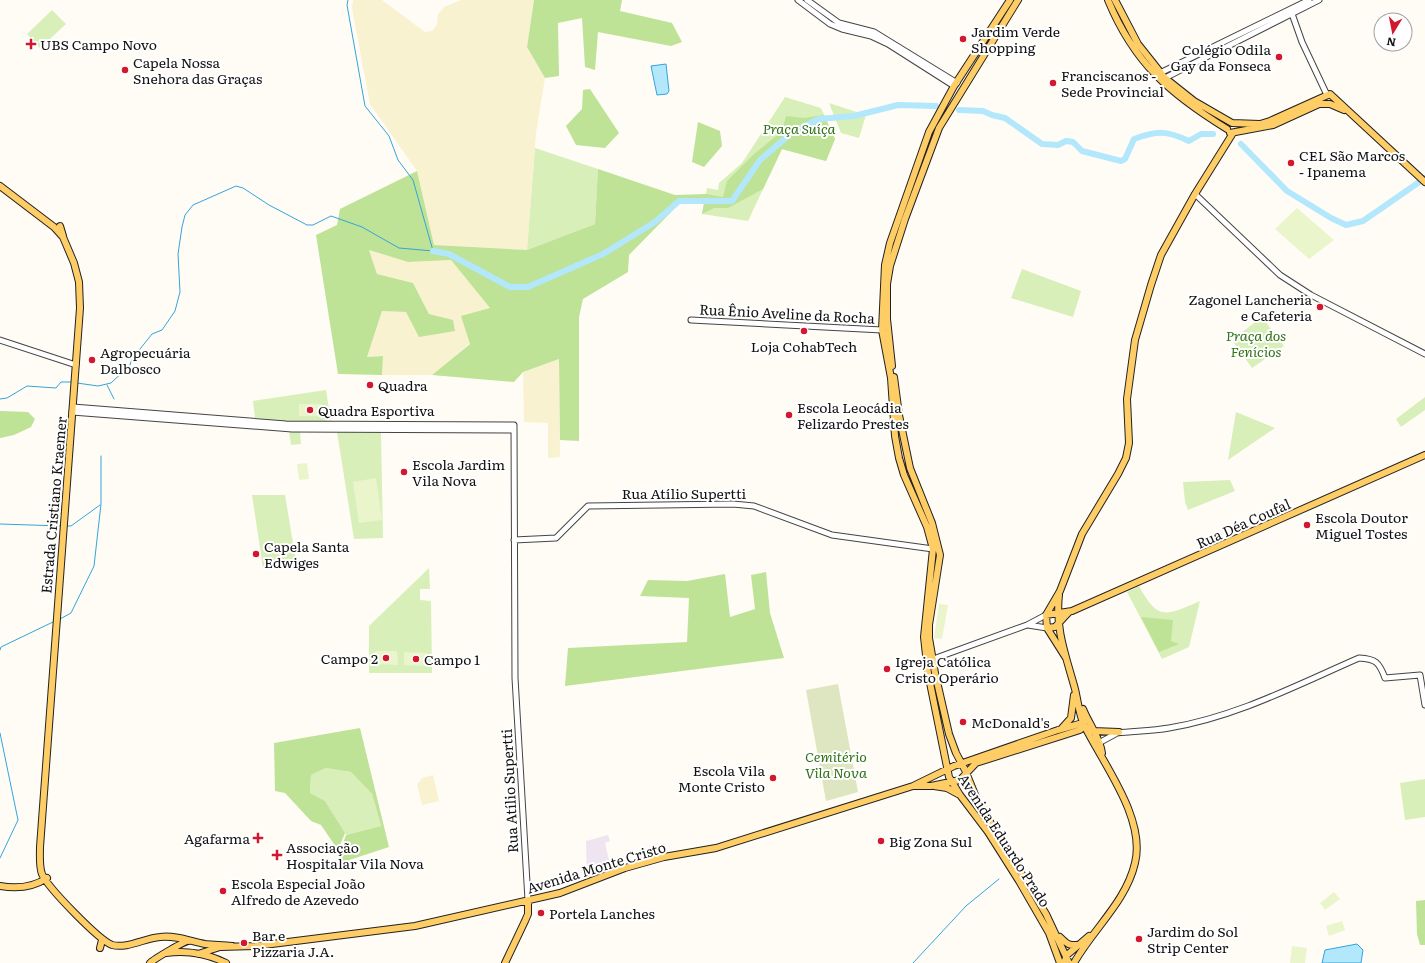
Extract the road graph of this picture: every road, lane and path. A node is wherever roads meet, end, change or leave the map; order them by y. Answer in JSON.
{"nodes":[{"id":1,"x":798,"y":0,"type":"edge"},
{"id":2,"x":807,"y":0,"type":"edge"},
{"id":3,"x":1010,"y":0,"type":"edge"},
{"id":4,"x":1018,"y":0,"type":"edge"},
{"id":5,"x":1108,"y":0,"type":"edge"},
{"id":6,"x":1115,"y":0,"type":"edge"},
{"id":7,"x":1309,"y":0,"type":"edge"},
{"id":8,"x":1319,"y":0,"type":"edge"},
{"id":9,"x":1291,"y":11,"type":"junction"},
{"id":10,"x":1002,"y":14,"type":"junction"},
{"id":11,"x":1003,"y":24,"type":"junction"},
{"id":12,"x":924,"y":65,"type":"junction"},
{"id":13,"x":1163,"y":75,"type":"junction"},
{"id":14,"x":966,"y":83,"type":"junction"},
{"id":15,"x":956,"y":84,"type":"junction"},
{"id":16,"x":1326,"y":95,"type":"junction"},
{"id":17,"x":1334,"y":98,"type":"junction"},
{"id":18,"x":1328,"y":104,"type":"junction"},
{"id":19,"x":1346,"y":110,"type":"junction"},
{"id":20,"x":1233,"y":123,"type":"junction"},
{"id":21,"x":1231,"y":131,"type":"junction"},
{"id":22,"x":1425,"y":182,"type":"edge"},
{"id":23,"x":0,"y":186,"type":"edge"},
{"id":24,"x":1195,"y":194,"type":"junction"},
{"id":25,"x":60,"y":226,"type":"dead end"},
{"id":26,"x":63,"y":237,"type":"junction"},
{"id":27,"x":691,"y":320,"type":"dead end"},
{"id":28,"x":886,"y":330,"type":"junction"},
{"id":29,"x":0,"y":340,"type":"edge"},
{"id":30,"x":1425,"y":354,"type":"edge"},
{"id":31,"x":76,"y":365,"type":"junction"},
{"id":32,"x":72,"y":410,"type":"junction"},
{"id":33,"x":902,"y":435,"type":"junction"},
{"id":34,"x":895,"y":436,"type":"junction"},
{"id":35,"x":1425,"y":455,"type":"edge"},
{"id":36,"x":909,"y":467,"type":"junction"},
{"id":37,"x":902,"y":469,"type":"junction"},
{"id":38,"x":514,"y":540,"type":"junction"},
{"id":39,"x":933,"y":549,"type":"junction"},
{"id":40,"x":1060,"y":591,"type":"junction"},
{"id":41,"x":1058,"y":603,"type":"junction"},
{"id":42,"x":1068,"y":612,"type":"junction"},
{"id":43,"x":1057,"y":614,"type":"junction"},
{"id":44,"x":1046,"y":615,"type":"junction"},
{"id":45,"x":1058,"y":624,"type":"junction"},
{"id":46,"x":1027,"y":625,"type":"junction"},
{"id":47,"x":1047,"y":628,"type":"junction"},
{"id":48,"x":1066,"y":658,"type":"junction"},
{"id":49,"x":933,"y":661,"type":"junction"},
{"id":50,"x":928,"y":673,"type":"junction"},
{"id":51,"x":1074,"y":688,"type":"junction"},
{"id":52,"x":1081,"y":704,"type":"junction"},
{"id":53,"x":1425,"y":705,"type":"edge"},
{"id":54,"x":1084,"y":726,"type":"junction"},
{"id":55,"x":1058,"y":730,"type":"junction"},
{"id":56,"x":1119,"y":732,"type":"junction"},
{"id":57,"x":1095,"y":737,"type":"junction"},
{"id":58,"x":961,"y":763,"type":"junction"},
{"id":59,"x":948,"y":769,"type":"junction"},
{"id":60,"x":967,"y":774,"type":"junction"},
{"id":61,"x":950,"y":781,"type":"junction"},
{"id":62,"x":913,"y":786,"type":"junction"},
{"id":63,"x":931,"y":786,"type":"junction"},
{"id":64,"x":960,"y":795,"type":"junction"},
{"id":65,"x":41,"y":859,"type":"junction"},
{"id":66,"x":40,"y":867,"type":"junction"},
{"id":67,"x":47,"y":879,"type":"junction"},
{"id":68,"x":34,"y":885,"type":"junction"},
{"id":69,"x":0,"y":886,"type":"edge"},
{"id":70,"x":50,"y":886,"type":"junction"},
{"id":71,"x":528,"y":900,"type":"junction"},
{"id":72,"x":70,"y":907,"type":"junction"},
{"id":73,"x":1100,"y":925,"type":"junction"},
{"id":74,"x":1057,"y":934,"type":"junction"},
{"id":75,"x":176,"y":937,"type":"junction"},
{"id":76,"x":102,"y":940,"type":"junction"},
{"id":77,"x":189,"y":941,"type":"junction"},
{"id":78,"x":207,"y":944,"type":"junction"},
{"id":79,"x":1081,"y":944,"type":"junction"},
{"id":80,"x":180,"y":945,"type":"junction"},
{"id":81,"x":232,"y":946,"type":"junction"},
{"id":82,"x":100,"y":948,"type":"dead end"},
{"id":83,"x":213,"y":949,"type":"junction"},
{"id":84,"x":187,"y":952,"type":"junction"},
{"id":85,"x":166,"y":953,"type":"junction"},
{"id":86,"x":198,"y":954,"type":"junction"},
{"id":87,"x":1067,"y":955,"type":"junction"},
{"id":88,"x":150,"y":963,"type":"edge"},
{"id":89,"x":228,"y":963,"type":"edge"},
{"id":90,"x":505,"y":963,"type":"edge"},
{"id":91,"x":1060,"y":963,"type":"edge"},
{"id":92,"x":1064,"y":963,"type":"edge"},
{"id":93,"x":1069,"y":963,"type":"edge"},
{"id":94,"x":1074,"y":963,"type":"edge"}],
"edges":[{"from":1,"to":12,"type":"street"},
{"from":2,"to":12,"type":"street"},
{"from":3,"to":10,"type":"main road","name":"Avenida Eduardo Prado"},
{"from":4,"to":11,"type":"main road","name":"Avenida Eduardo Prado"},
{"from":5,"to":21,"type":"main road"},
{"from":6,"to":13,"type":"main road"},
{"from":7,"to":9,"type":"street"},
{"from":8,"to":9,"type":"street"},
{"from":9,"to":13,"type":"street"},
{"from":9,"to":16,"type":"street"},
{"from":10,"to":11,"type":"main road"},
{"from":10,"to":15,"type":"main road","name":"Avenida Eduardo Prado"},
{"from":11,"to":14,"type":"main road","name":"Avenida Eduardo Prado"},
{"from":12,"to":15,"type":"street"},
{"from":13,"to":20,"type":"main road"},
{"from":14,"to":15,"type":"main road"},
{"from":14,"to":28,"type":"main road","name":"Avenida Eduardo Prado"},
{"from":15,"to":28,"type":"main road","name":"Avenida Eduardo Prado"},
{"from":16,"to":17,"type":"main road"},
{"from":16,"to":18,"type":"main road"},
{"from":16,"to":20,"type":"main road"},
{"from":17,"to":18,"type":"main road"},
{"from":17,"to":19,"type":"main road"},
{"from":18,"to":19,"type":"main road"},
{"from":18,"to":21,"type":"main road"},
{"from":19,"to":22,"type":"main road"},
{"from":20,"to":21,"type":"main road"},
{"from":21,"to":24,"type":"main road"},
{"from":23,"to":26,"type":"main road","name":"Estrada Cristiano Kraemer"},
{"from":24,"to":30,"type":"street"},
{"from":24,"to":40,"type":"main road"},
{"from":25,"to":26,"type":"main road"},
{"from":26,"to":31,"type":"main road","name":"Estrada Cristiano Kraemer"},
{"from":27,"to":28,"type":"street","name":"Rua Ênio Aveline da Rocha"},
{"from":28,"to":33,"type":"main road","name":"Avenida Eduardo Prado"},
{"from":28,"to":34,"type":"main road","name":"Avenida Eduardo Prado"},
{"from":29,"to":31,"type":"street"},
{"from":31,"to":32,"type":"main road","name":"Estrada Cristiano Kraemer"},
{"from":32,"to":38,"type":"street","name":"Rua Atílio Supertti"},
{"from":32,"to":65,"type":"main road","name":"Estrada Cristiano Kraemer"},
{"from":33,"to":34,"type":"main road"},
{"from":33,"to":36,"type":"main road","name":"Avenida Eduardo Prado"},
{"from":34,"to":37,"type":"main road","name":"Avenida Eduardo Prado"},
{"from":35,"to":42,"type":"main road","name":"Rua Déa Coufal"},
{"from":36,"to":37,"type":"main road"},
{"from":36,"to":49,"type":"main road","name":"Avenida Eduardo Prado"},
{"from":37,"to":39,"type":"main road","name":"Avenida Eduardo Prado"},
{"from":38,"to":39,"type":"street","name":"Rua Atílio Supertti"},
{"from":38,"to":71,"type":"street","name":"Rua Atílio Supertti"},
{"from":39,"to":50,"type":"main road","name":"Avenida Eduardo Prado"},
{"from":40,"to":41,"type":"main road"},
{"from":40,"to":44,"type":"main road"},
{"from":41,"to":42,"type":"main road"},
{"from":41,"to":43,"type":"main road"},
{"from":42,"to":43,"type":"main road","name":"Rua Déa Coufal"},
{"from":42,"to":45,"type":"main road","name":"Rua Déa Coufal"},
{"from":43,"to":44,"type":"main road","name":"Rua Déa Coufal"},
{"from":43,"to":45,"type":"main road"},
{"from":44,"to":46,"type":"street","name":"Rua Déa Coufal"},
{"from":44,"to":47,"type":"main road"},
{"from":45,"to":47,"type":"main road","name":"Rua Déa Coufal"},
{"from":45,"to":48,"type":"main road"},
{"from":46,"to":47,"type":"street","name":"Rua Déa Coufal"},
{"from":46,"to":49,"type":"street","name":"Rua Déa Coufal"},
{"from":47,"to":48,"type":"main road"},
{"from":48,"to":51,"type":"main road"},
{"from":49,"to":50,"type":"street"},
{"from":49,"to":58,"type":"main road","name":"Avenida Eduardo Prado"},
{"from":50,"to":59,"type":"main road","name":"Avenida Eduardo Prado"},
{"from":51,"to":52,"type":"main road"},
{"from":51,"to":54,"type":"main road"},
{"from":51,"to":55,"type":"main road"},
{"from":52,"to":54,"type":"main road"},
{"from":52,"to":57,"type":"main road"},
{"from":53,"to":56,"type":"street"},
{"from":54,"to":55,"type":"main road","name":"Avenida Monte Cristo"},
{"from":54,"to":57,"type":"main road"},
{"from":54,"to":57,"type":"main road"},
{"from":54,"to":60,"type":"main road","name":"Avenida Monte Cristo"},
{"from":55,"to":58,"type":"main road","name":"Avenida Monte Cristo"},
{"from":56,"to":57,"type":"main road"},
{"from":56,"to":57,"type":"street"},
{"from":57,"to":73,"type":"main road"},
{"from":58,"to":59,"type":"main road","name":"Avenida Monte Cristo"},
{"from":58,"to":60,"type":"main road","name":"Avenida Eduardo Prado"},
{"from":59,"to":61,"type":"main road","name":"Avenida Eduardo Prado"},
{"from":59,"to":62,"type":"main road","name":"Avenida Monte Cristo"},
{"from":60,"to":61,"type":"main road","name":"Avenida Monte Cristo"},
{"from":60,"to":74,"type":"main road","name":"Avenida Eduardo Prado"},
{"from":61,"to":63,"type":"main road","name":"Avenida Monte Cristo"},
{"from":61,"to":64,"type":"main road","name":"Avenida Eduardo Prado"},
{"from":62,"to":63,"type":"main road","name":"Avenida Monte Cristo"},
{"from":62,"to":71,"type":"main road","name":"Avenida Monte Cristo"},
{"from":63,"to":64,"type":"main road"},
{"from":64,"to":91,"type":"main road","name":"Avenida Eduardo Prado"},
{"from":65,"to":66,"type":"main road","name":"Estrada Cristiano Kraemer"},
{"from":65,"to":67,"type":"main road","name":"Estrada Cristiano Kraemer"},
{"from":66,"to":67,"type":"main road","name":"Estrada Cristiano Kraemer"},
{"from":66,"to":68,"type":"main road"},
{"from":67,"to":68,"type":"main road"},
{"from":67,"to":70,"type":"main road","name":"Estrada Cristiano Kraemer"},
{"from":67,"to":72,"type":"main road","name":"Estrada Cristiano Kraemer"},
{"from":68,"to":69,"type":"main road"},
{"from":68,"to":70,"type":"main road"},
{"from":70,"to":72,"type":"main road","name":"Estrada Cristiano Kraemer"},
{"from":71,"to":81,"type":"main road","name":"Avenida Monte Cristo"},
{"from":71,"to":90,"type":"main road","name":"Rua Atílio Supertti"},
{"from":72,"to":76,"type":"main road","name":"Estrada Cristiano Kraemer"},
{"from":73,"to":79,"type":"main road"},
{"from":73,"to":94,"type":"main road"},
{"from":74,"to":79,"type":"main road"},
{"from":74,"to":87,"type":"main road","name":"Avenida Eduardo Prado"},
{"from":75,"to":76,"type":"main road","name":"Estrada Cristiano Kraemer"},
{"from":75,"to":77,"type":"main road","name":"Estrada Cristiano Kraemer"},
{"from":75,"to":80,"type":"main road"},
{"from":76,"to":82,"type":"main road"},
{"from":77,"to":78,"type":"main road","name":"Estrada Cristiano Kraemer"},
{"from":77,"to":80,"type":"main road"},
{"from":78,"to":81,"type":"main road","name":"Avenida Monte Cristo"},
{"from":78,"to":83,"type":"main road"},
{"from":79,"to":87,"type":"main road"},
{"from":80,"to":84,"type":"main road"},
{"from":80,"to":85,"type":"main road"},
{"from":81,"to":83,"type":"main road","name":"Avenida Monte Cristo"},
{"from":83,"to":86,"type":"main road","name":"Avenida Monte Cristo"},
{"from":83,"to":89,"type":"main road"},
{"from":84,"to":85,"type":"main road"},
{"from":84,"to":86,"type":"main road"},
{"from":85,"to":88,"type":"main road"},
{"from":86,"to":89,"type":"main road"},
{"from":87,"to":92,"type":"main road"},
{"from":87,"to":93,"type":"main road","name":"Avenida Eduardo Prado"}]}
